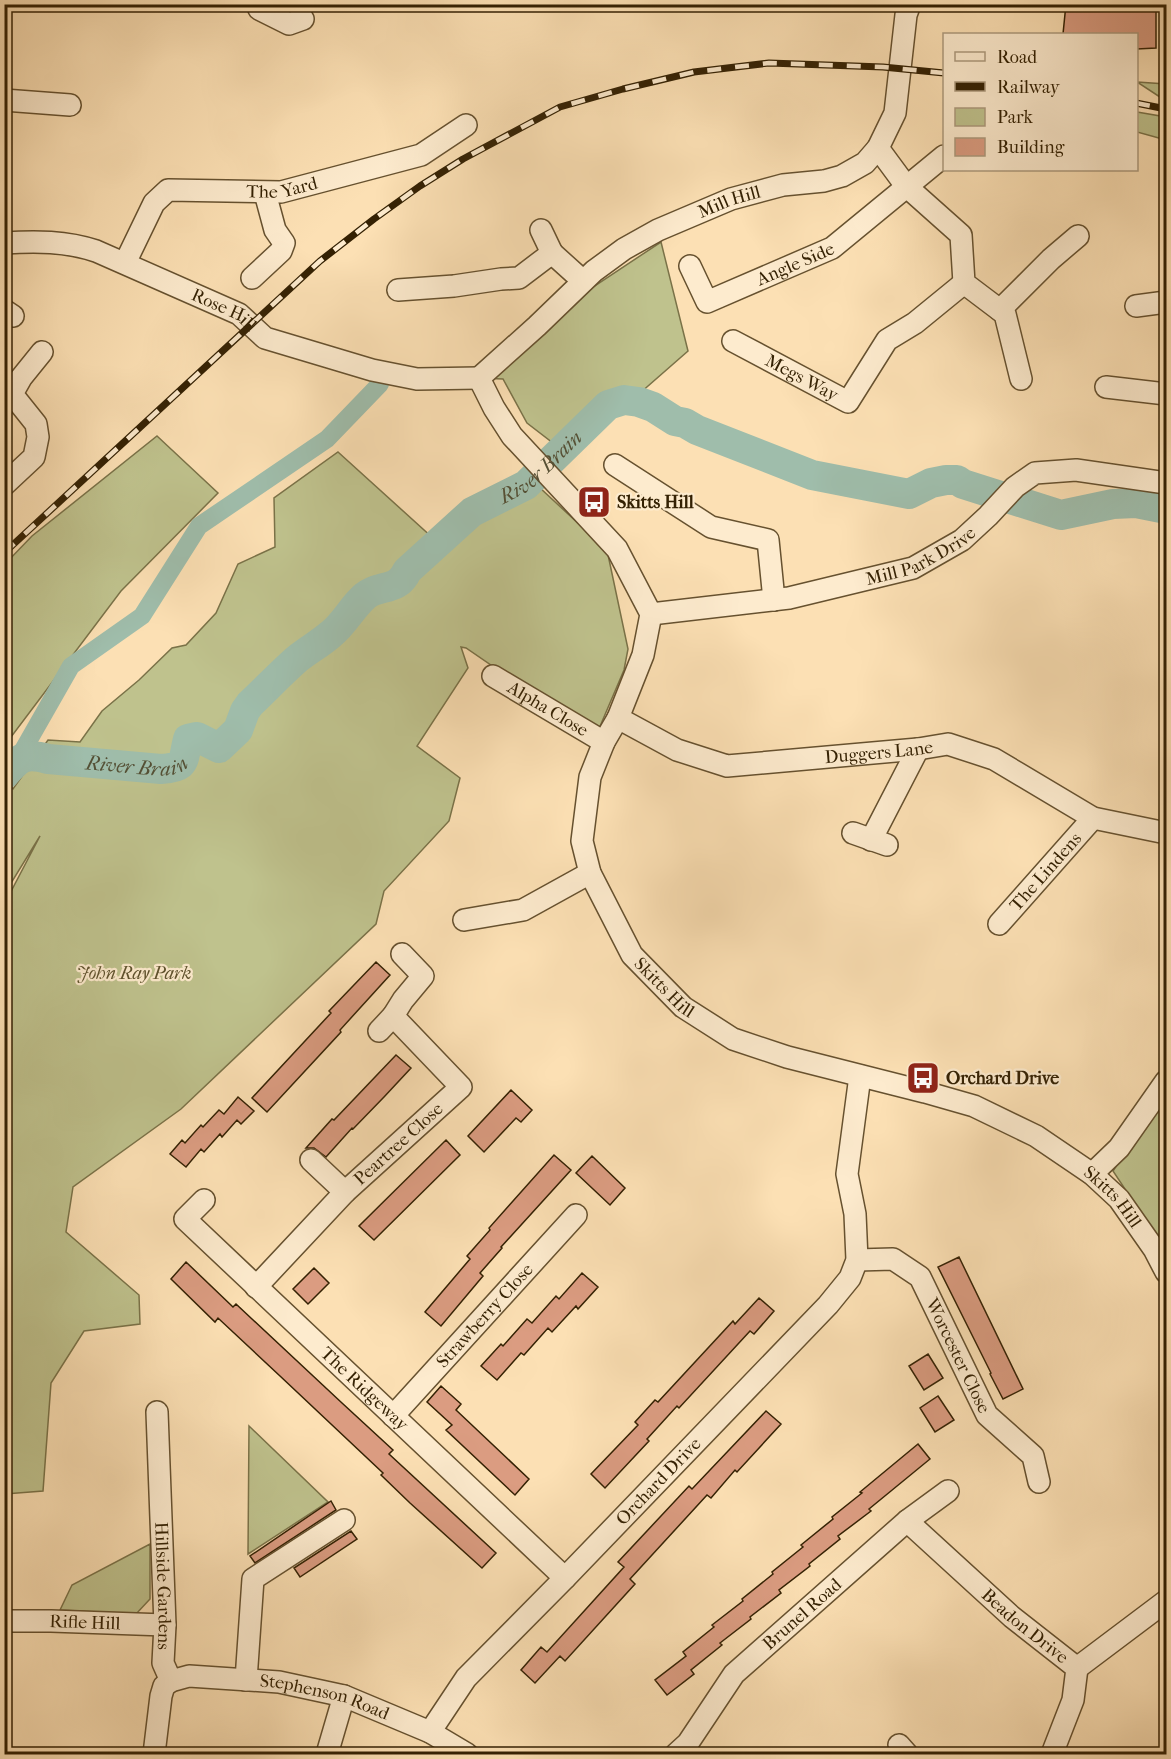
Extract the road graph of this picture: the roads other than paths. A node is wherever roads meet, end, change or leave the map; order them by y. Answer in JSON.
{"nodes":[{"id":1,"x":257,"y":4,"type":"edge"},
{"id":2,"x":910,"y":4,"type":"edge"},
{"id":3,"x":303,"y":19,"type":"dead end"},
{"id":4,"x":4,"y":100,"type":"edge"},
{"id":5,"x":70,"y":105,"type":"dead end"},
{"id":6,"x":465,"y":125,"type":"dead end"},
{"id":7,"x":878,"y":148,"type":"junction"},
{"id":8,"x":943,"y":158,"type":"edge"},
{"id":9,"x":906,"y":186,"type":"junction"},
{"id":10,"x":265,"y":193,"type":"junction"},
{"id":11,"x":541,"y":230,"type":"dead end"},
{"id":12,"x":1078,"y":236,"type":"dead end"},
{"id":13,"x":4,"y":243,"type":"edge"},
{"id":14,"x":552,"y":253,"type":"junction"},
{"id":15,"x":125,"y":262,"type":"junction"},
{"id":16,"x":690,"y":267,"type":"dead end"},
{"id":17,"x":252,"y":278,"type":"dead end"},
{"id":18,"x":584,"y":281,"type":"junction"},
{"id":19,"x":964,"y":283,"type":"junction"},
{"id":20,"x":398,"y":290,"type":"dead end"},
{"id":21,"x":1167,"y":302,"type":"edge"},
{"id":22,"x":1136,"y":306,"type":"dead end"},
{"id":23,"x":1000,"y":310,"type":"junction"},
{"id":24,"x":733,"y":341,"type":"dead end"},
{"id":25,"x":42,"y":352,"type":"dead end"},
{"id":26,"x":479,"y":378,"type":"junction"},
{"id":27,"x":1021,"y":379,"type":"dead end"},
{"id":28,"x":1106,"y":387,"type":"dead end"},
{"id":29,"x":7,"y":394,"type":"edge"},
{"id":30,"x":1167,"y":394,"type":"edge"},
{"id":31,"x":615,"y":465,"type":"dead end"},
{"id":32,"x":1167,"y":483,"type":"edge"},
{"id":33,"x":4,"y":485,"type":"edge"},
{"id":34,"x":774,"y":600,"type":"junction"},
{"id":35,"x":651,"y":614,"type":"junction"},
{"id":36,"x":493,"y":676,"type":"dead end"},
{"id":37,"x":618,"y":718,"type":"junction"},
{"id":38,"x":604,"y":742,"type":"junction"},
{"id":39,"x":918,"y":749,"type":"junction"},
{"id":40,"x":1093,"y":819,"type":"junction"},
{"id":41,"x":1167,"y":833,"type":"edge"},
{"id":42,"x":870,"y":840,"type":"dead end"},
{"id":43,"x":590,"y":873,"type":"junction"},
{"id":44,"x":464,"y":920,"type":"dead end"},
{"id":45,"x":999,"y":924,"type":"dead end"},
{"id":46,"x":402,"y":954,"type":"dead end"},
{"id":47,"x":861,"y":1076,"type":"junction"},
{"id":48,"x":1167,"y":1081,"type":"edge"},
{"id":49,"x":311,"y":1160,"type":"dead end"},
{"id":50,"x":1092,"y":1174,"type":"junction"},
{"id":51,"x":345,"y":1192,"type":"junction"},
{"id":52,"x":204,"y":1200,"type":"dead end"},
{"id":53,"x":576,"y":1215,"type":"dead end"},
{"id":54,"x":857,"y":1260,"type":"junction"},
{"id":55,"x":1164,"y":1263,"type":"edge"},
{"id":56,"x":256,"y":1287,"type":"junction"},
{"id":57,"x":157,"y":1412,"type":"dead end"},
{"id":58,"x":393,"y":1416,"type":"junction"},
{"id":59,"x":1039,"y":1482,"type":"dead end"},
{"id":60,"x":948,"y":1491,"type":"dead end"},
{"id":61,"x":344,"y":1520,"type":"dead end"},
{"id":62,"x":907,"y":1521,"type":"junction"},
{"id":63,"x":565,"y":1578,"type":"junction"},
{"id":64,"x":1167,"y":1601,"type":"edge"},
{"id":65,"x":4,"y":1621,"type":"edge"},
{"id":66,"x":165,"y":1625,"type":"junction"},
{"id":67,"x":1077,"y":1668,"type":"junction"},
{"id":68,"x":246,"y":1680,"type":"junction"},
{"id":69,"x":171,"y":1681,"type":"junction"},
{"id":70,"x":344,"y":1696,"type":"junction"},
{"id":71,"x":430,"y":1732,"type":"junction"},
{"id":72,"x":688,"y":1751,"type":"edge"},
{"id":73,"x":154,"y":1755,"type":"edge"},
{"id":74,"x":327,"y":1755,"type":"edge"},
{"id":75,"x":467,"y":1755,"type":"edge"},
{"id":76,"x":1052,"y":1755,"type":"edge"}],
"edges":[{"from":1,"to":3,"type":"street"},
{"from":2,"to":7,"type":"street","name":"Mill Hill"},
{"from":4,"to":5,"type":"street"},
{"from":6,"to":10,"type":"street","name":"The Yard"},
{"from":7,"to":9,"type":"street"},
{"from":7,"to":18,"type":"street","name":"Mill Hill"},
{"from":8,"to":9,"type":"street"},
{"from":9,"to":16,"type":"street","name":"Angle Side"},
{"from":9,"to":19,"type":"street"},
{"from":10,"to":15,"type":"street","name":"The Yard"},
{"from":10,"to":17,"type":"street"},
{"from":11,"to":14,"type":"street"},
{"from":12,"to":23,"type":"street"},
{"from":13,"to":15,"type":"street","name":"Rose Hill"},
{"from":14,"to":18,"type":"street"},
{"from":14,"to":20,"type":"street"},
{"from":15,"to":26,"type":"street","name":"Rose Hill"},
{"from":18,"to":26,"type":"street","name":"Mill Hill"},
{"from":19,"to":23,"type":"street"},
{"from":19,"to":24,"type":"street","name":"Megs Way"},
{"from":21,"to":22,"type":"street"},
{"from":23,"to":27,"type":"street"},
{"from":25,"to":29,"type":"street"},
{"from":26,"to":35,"type":"street"},
{"from":28,"to":30,"type":"street"},
{"from":29,"to":33,"type":"street"},
{"from":31,"to":34,"type":"street"},
{"from":32,"to":34,"type":"street","name":"Mill Park Drive"},
{"from":34,"to":35,"type":"street","name":"Mill Park Drive"},
{"from":35,"to":37,"type":"street","name":"Skitts Hill"},
{"from":36,"to":38,"type":"street","name":"Alpha Close"},
{"from":37,"to":38,"type":"street","name":"Skitts Hill"},
{"from":37,"to":39,"type":"street","name":"Duggers Lane"},
{"from":38,"to":43,"type":"street","name":"Skitts Hill"},
{"from":39,"to":40,"type":"street","name":"Duggers Lane"},
{"from":39,"to":42,"type":"street"},
{"from":40,"to":41,"type":"street","name":"Duggers Lane"},
{"from":40,"to":45,"type":"street","name":"The Lindens"},
{"from":43,"to":44,"type":"street"},
{"from":43,"to":47,"type":"street","name":"Skitts Hill"},
{"from":46,"to":51,"type":"street","name":"Peartree Close"},
{"from":47,"to":50,"type":"street","name":"Skitts Hill"},
{"from":47,"to":54,"type":"street"},
{"from":48,"to":50,"type":"street"},
{"from":49,"to":51,"type":"street"},
{"from":50,"to":55,"type":"street","name":"Skitts Hill"},
{"from":51,"to":56,"type":"street","name":"Peartree Close"},
{"from":52,"to":56,"type":"street","name":"The Ridgeway"},
{"from":53,"to":58,"type":"street","name":"Strawberry Close"},
{"from":54,"to":59,"type":"street","name":"Worcester Close"},
{"from":54,"to":63,"type":"street","name":"Orchard Drive"},
{"from":56,"to":58,"type":"street","name":"The Ridgeway"},
{"from":57,"to":66,"type":"street","name":"Hillside Gardens"},
{"from":58,"to":63,"type":"street","name":"The Ridgeway"},
{"from":60,"to":62,"type":"street","name":"Brunel Road"},
{"from":61,"to":68,"type":"street"},
{"from":62,"to":67,"type":"street","name":"Beadon Drive"},
{"from":62,"to":72,"type":"street","name":"Brunel Road"},
{"from":63,"to":71,"type":"street","name":"Orchard Drive"},
{"from":64,"to":67,"type":"street"},
{"from":65,"to":66,"type":"street","name":"Rifle Hill"},
{"from":66,"to":69,"type":"street","name":"Hillside Gardens"},
{"from":67,"to":76,"type":"street","name":"Beadon Drive"},
{"from":68,"to":69,"type":"street","name":"Stephenson Road"},
{"from":68,"to":70,"type":"street","name":"Stephenson Road"},
{"from":69,"to":73,"type":"street"},
{"from":70,"to":71,"type":"street","name":"Stephenson Road"},
{"from":70,"to":74,"type":"street"},
{"from":71,"to":75,"type":"street","name":"Stephenson Road"}]}
